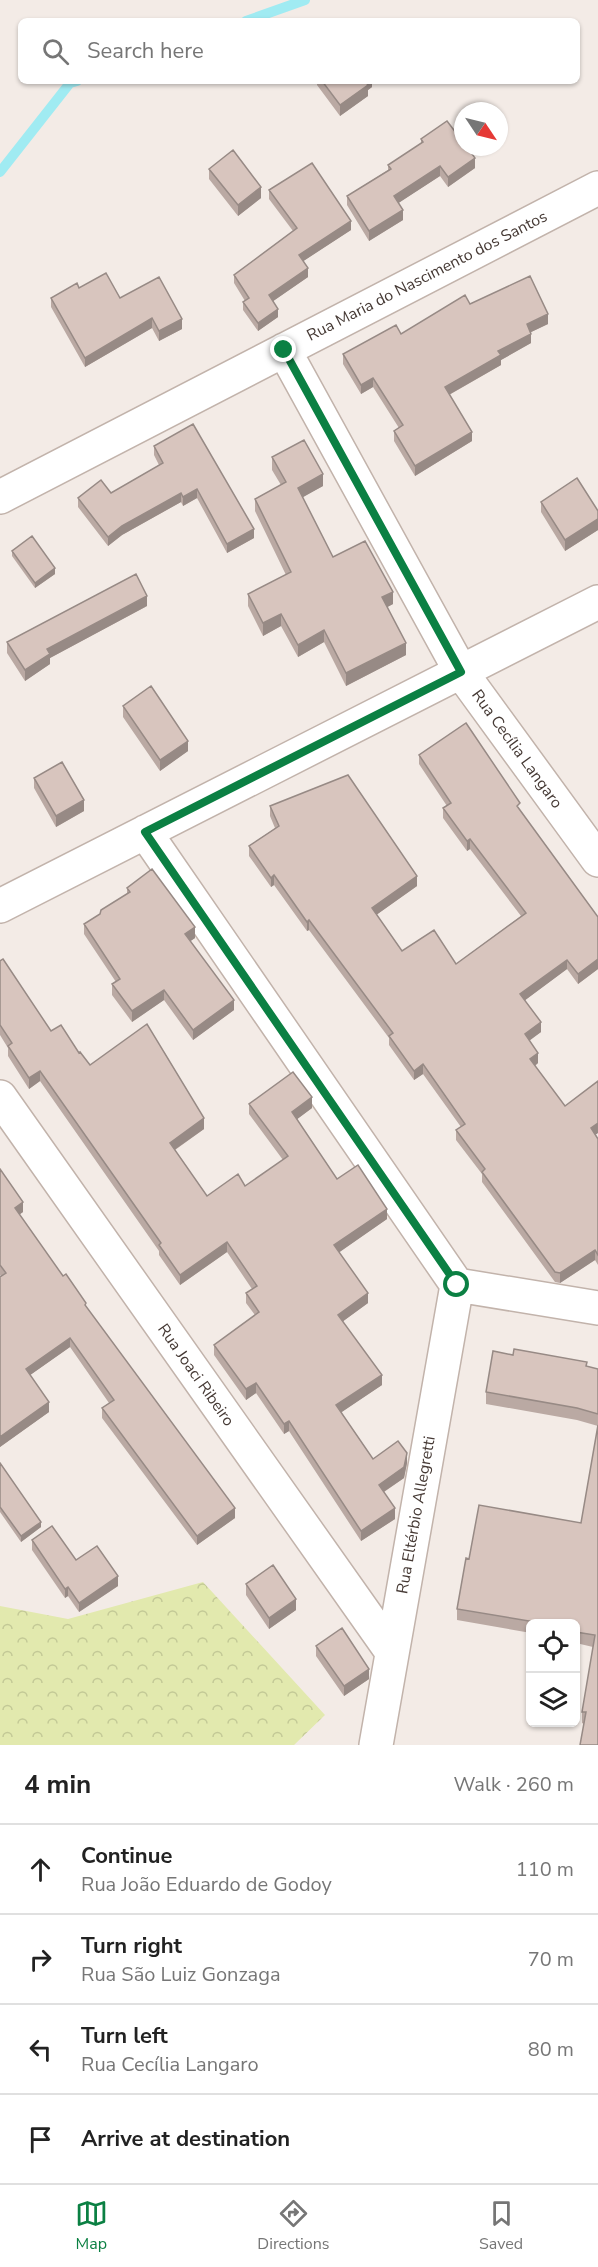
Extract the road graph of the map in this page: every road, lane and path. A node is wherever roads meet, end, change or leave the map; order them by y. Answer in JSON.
{"nodes":[{"id":1,"x":598,"y":188,"type":"edge"},
{"id":2,"x":284,"y":350,"type":"junction"},
{"id":3,"x":0,"y":497,"type":"edge"},
{"id":4,"x":598,"y":602,"type":"edge"},
{"id":5,"x":461,"y":672,"type":"junction"},
{"id":6,"x":145,"y":832,"type":"junction"},
{"id":7,"x":598,"y":861,"type":"edge"},
{"id":8,"x":0,"y":906,"type":"edge"},
{"id":9,"x":0,"y":1097,"type":"edge"},
{"id":10,"x":457,"y":1285,"type":"junction"},
{"id":11,"x":598,"y":1308,"type":"edge"},
{"id":12,"x":392,"y":1652,"type":"junction"},
{"id":13,"x":376,"y":1745,"type":"edge"}],
"edges":[{"from":1,"to":2,"type":"street","name":"Rua Maria do Nascimento dos Santos"},
{"from":2,"to":3,"type":"street","name":"Rua Maria do Nascimento dos Santos"},
{"from":2,"to":5,"type":"street","name":"Rua Cecília Langaro"},
{"from":4,"to":5,"type":"street"},
{"from":5,"to":6,"type":"street"},
{"from":5,"to":7,"type":"street","name":"Rua Cecília Langaro"},
{"from":6,"to":8,"type":"street"},
{"from":6,"to":10,"type":"street"},
{"from":9,"to":12,"type":"street","name":"Rua Joaci Ribeiro"},
{"from":10,"to":11,"type":"street"},
{"from":10,"to":12,"type":"street","name":"Rua Eltérbio Allegretti"},
{"from":12,"to":13,"type":"street","name":"Rua Eltérbio Allegretti"}]}
